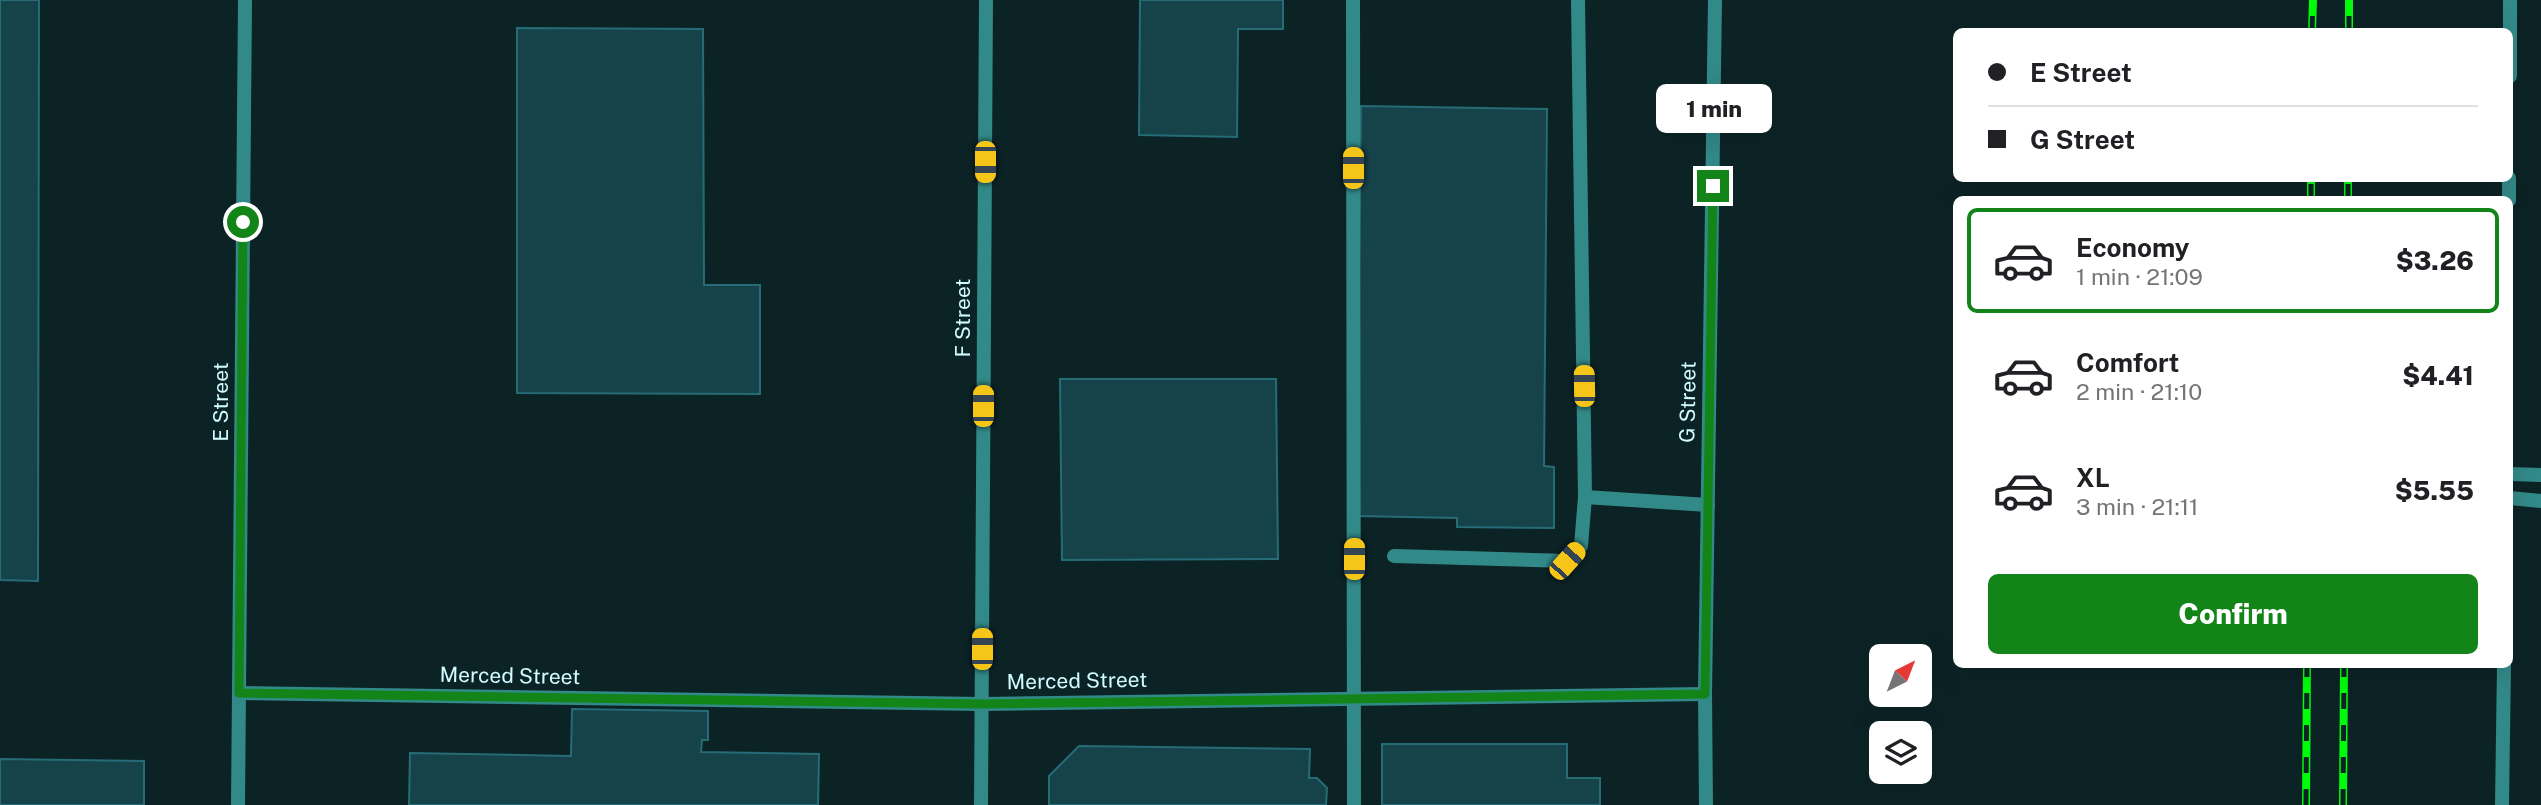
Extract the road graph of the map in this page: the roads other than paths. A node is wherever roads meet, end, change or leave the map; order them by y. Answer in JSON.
{"nodes":[{"id":1,"x":245,"y":0,"type":"edge"},
{"id":2,"x":986,"y":0,"type":"edge"},
{"id":3,"x":1353,"y":0,"type":"edge"},
{"id":4,"x":1578,"y":0,"type":"edge"},
{"id":5,"x":1715,"y":0,"type":"edge"},
{"id":6,"x":2510,"y":0,"type":"edge"},
{"id":7,"x":2510,"y":28,"type":"edge"},
{"id":8,"x":2513,"y":474,"type":"edge"},
{"id":9,"x":2541,"y":475,"type":"edge"},
{"id":10,"x":1585,"y":496,"type":"junction"},
{"id":11,"x":2513,"y":498,"type":"edge"},
{"id":12,"x":2541,"y":501,"type":"edge"},
{"id":13,"x":1708,"y":505,"type":"junction"},
{"id":14,"x":1394,"y":556,"type":"dead end"},
{"id":15,"x":2504,"y":668,"type":"edge"},
{"id":16,"x":239,"y":693,"type":"junction"},
{"id":17,"x":1705,"y":694,"type":"junction"},
{"id":18,"x":1354,"y":699,"type":"junction"},
{"id":19,"x":981,"y":704,"type":"junction"},
{"id":20,"x":238,"y":805,"type":"edge"},
{"id":21,"x":981,"y":805,"type":"edge"},
{"id":22,"x":1354,"y":805,"type":"edge"},
{"id":23,"x":1706,"y":805,"type":"edge"},
{"id":24,"x":2502,"y":805,"type":"edge"}],
"edges":[{"from":1,"to":16,"type":"street","name":"E Street"},
{"from":2,"to":19,"type":"street","name":"F Street"},
{"from":3,"to":18,"type":"street"},
{"from":4,"to":10,"type":"street"},
{"from":5,"to":13,"type":"street","name":"G Street"},
{"from":6,"to":7,"type":"street"},
{"from":8,"to":9,"type":"street"},
{"from":10,"to":13,"type":"street"},
{"from":10,"to":14,"type":"street"},
{"from":11,"to":12,"type":"street"},
{"from":13,"to":17,"type":"street","name":"G Street"},
{"from":15,"to":24,"type":"street"},
{"from":16,"to":19,"type":"street","name":"Merced Street"},
{"from":16,"to":20,"type":"street","name":"E Street"},
{"from":17,"to":18,"type":"street","name":"Merced Street"},
{"from":17,"to":23,"type":"street","name":"G Street"},
{"from":18,"to":19,"type":"street","name":"Merced Street"},
{"from":18,"to":22,"type":"street"},
{"from":19,"to":21,"type":"street","name":"F Street"}]}
